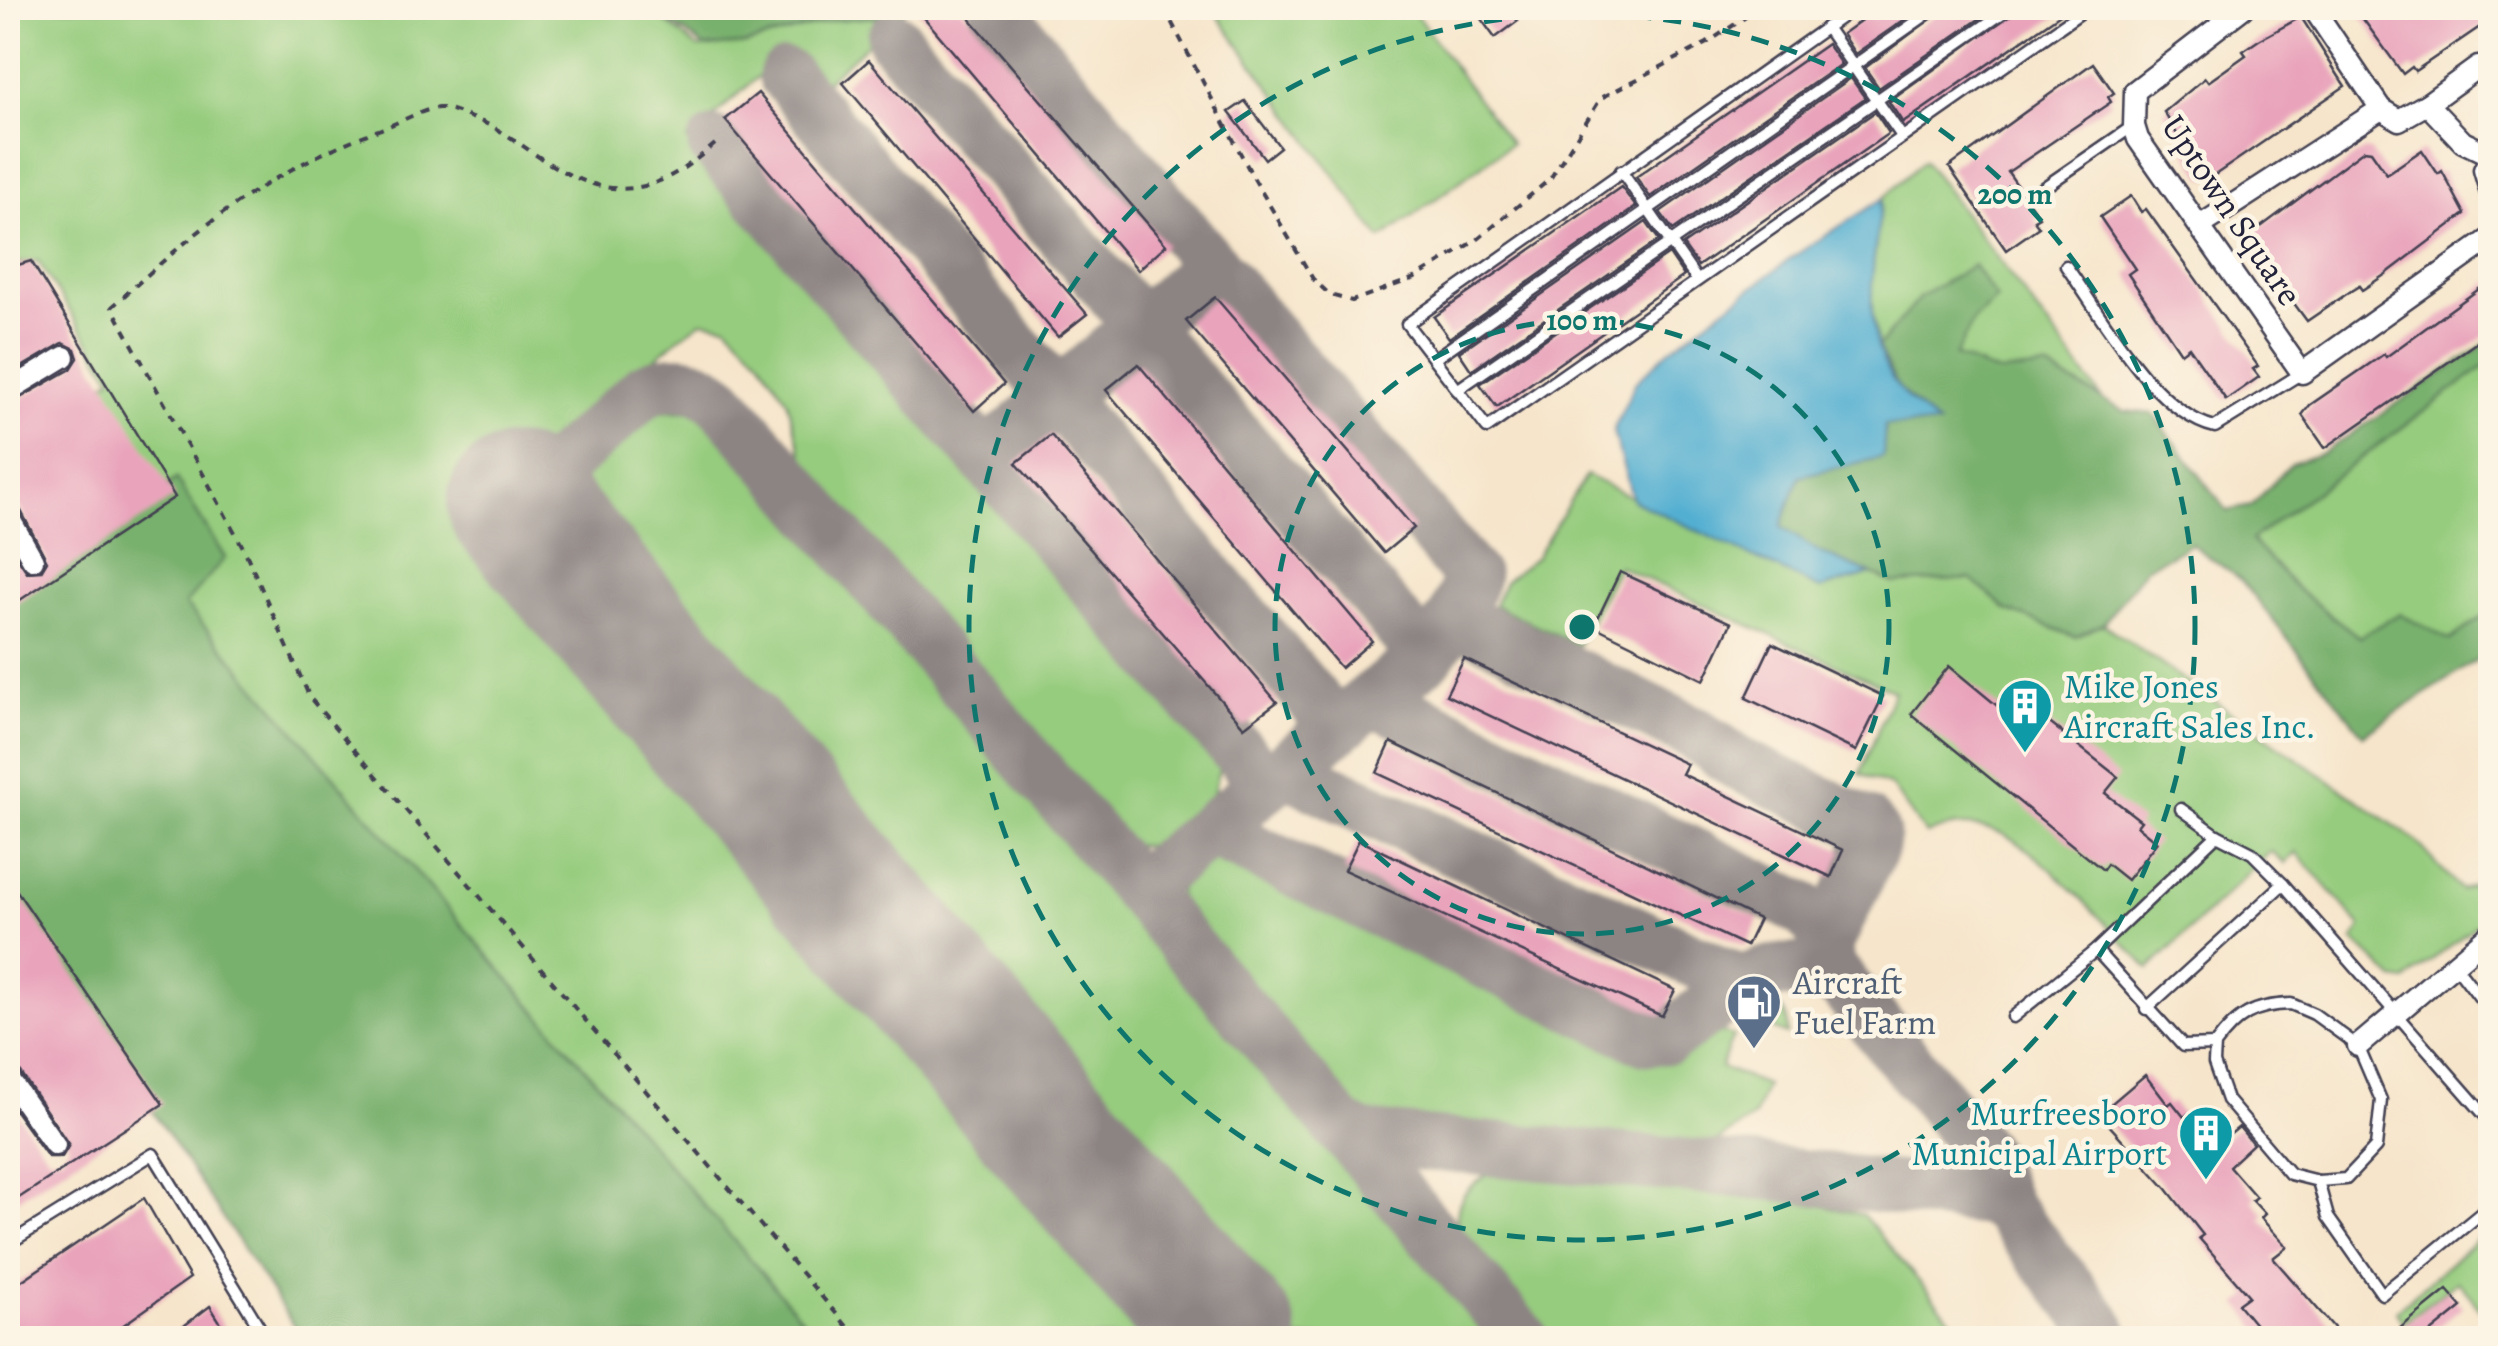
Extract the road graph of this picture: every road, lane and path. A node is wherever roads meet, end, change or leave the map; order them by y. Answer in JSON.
{"nodes":[{"id":1,"x":1164,"y":8,"type":"edge"},
{"id":2,"x":1758,"y":8,"type":"edge"},
{"id":3,"x":1854,"y":8,"type":"edge"},
{"id":4,"x":1936,"y":8,"type":"edge"},
{"id":5,"x":2010,"y":8,"type":"edge"},
{"id":6,"x":2087,"y":8,"type":"edge"},
{"id":7,"x":2243,"y":8,"type":"edge"},
{"id":8,"x":2313,"y":8,"type":"edge"},
{"id":9,"x":1826,"y":27,"type":"junction"},
{"id":10,"x":1852,"y":66,"type":"junction"},
{"id":11,"x":2490,"y":72,"type":"edge"},
{"id":12,"x":1877,"y":101,"type":"junction"},
{"id":13,"x":2427,"y":104,"type":"junction"},
{"id":14,"x":2381,"y":109,"type":"junction"},
{"id":15,"x":2134,"y":126,"type":"junction"},
{"id":16,"x":1901,"y":135,"type":"junction"},
{"id":17,"x":715,"y":144,"type":"dead end"},
{"id":18,"x":2490,"y":157,"type":"edge"},
{"id":19,"x":1621,"y":170,"type":"junction"},
{"id":20,"x":2043,"y":188,"type":"dead end"},
{"id":21,"x":2490,"y":190,"type":"edge"},
{"id":22,"x":1649,"y":209,"type":"junction"},
{"id":23,"x":2200,"y":226,"type":"junction"},
{"id":24,"x":2490,"y":239,"type":"edge"},
{"id":25,"x":1671,"y":242,"type":"junction"},
{"id":26,"x":2066,"y":266,"type":"dead end"},
{"id":27,"x":1697,"y":280,"type":"junction"},
{"id":28,"x":64,"y":357,"type":"dead end"},
{"id":29,"x":1434,"y":359,"type":"junction"},
{"id":30,"x":2302,"y":373,"type":"junction"},
{"id":31,"x":1457,"y":390,"type":"junction"},
{"id":32,"x":8,"y":392,"type":"edge"},
{"id":33,"x":8,"y":516,"type":"edge"},
{"id":34,"x":33,"y":560,"type":"dead end"},
{"id":35,"x":2182,"y":809,"type":"dead end"},
{"id":36,"x":2216,"y":836,"type":"junction"},
{"id":37,"x":2283,"y":884,"type":"junction"},
{"id":38,"x":2490,"y":934,"type":"edge"},
{"id":39,"x":2096,"y":950,"type":"junction"},
{"id":40,"x":2454,"y":964,"type":"junction"},
{"id":41,"x":2146,"y":1008,"type":"junction"},
{"id":42,"x":2397,"y":1011,"type":"junction"},
{"id":43,"x":2490,"y":1012,"type":"edge"},
{"id":44,"x":2013,"y":1017,"type":"dead end"},
{"id":45,"x":2215,"y":1044,"type":"junction"},
{"id":46,"x":2358,"y":1046,"type":"junction"},
{"id":47,"x":8,"y":1078,"type":"edge"},
{"id":48,"x":2490,"y":1121,"type":"edge"},
{"id":49,"x":55,"y":1144,"type":"dead end"},
{"id":50,"x":2318,"y":1181,"type":"junction"},
{"id":51,"x":2490,"y":1206,"type":"edge"},
{"id":52,"x":8,"y":1244,"type":"edge"},
{"id":53,"x":266,"y":1338,"type":"edge"},
{"id":54,"x":857,"y":1338,"type":"edge"}],
"edges":[{"from":1,"to":2,"type":"path"},
{"from":3,"to":9,"type":"lane"},
{"from":4,"to":10,"type":"lane"},
{"from":5,"to":12,"type":"lane"},
{"from":6,"to":16,"type":"lane"},
{"from":7,"to":15,"type":"street","name":"Uptown Square"},
{"from":8,"to":14,"type":"street"},
{"from":9,"to":10,"type":"lane"},
{"from":9,"to":19,"type":"lane"},
{"from":10,"to":12,"type":"lane"},
{"from":10,"to":22,"type":"lane"},
{"from":11,"to":13,"type":"street"},
{"from":12,"to":16,"type":"lane"},
{"from":12,"to":25,"type":"lane"},
{"from":13,"to":14,"type":"street"},
{"from":13,"to":18,"type":"street"},
{"from":14,"to":23,"type":"street"},
{"from":15,"to":20,"type":"lane"},
{"from":15,"to":23,"type":"street","name":"Uptown Square"},
{"from":16,"to":27,"type":"lane"},
{"from":17,"to":54,"type":"path"},
{"from":18,"to":21,"type":"street"},
{"from":19,"to":22,"type":"lane"},
{"from":19,"to":29,"type":"lane"},
{"from":22,"to":25,"type":"lane"},
{"from":22,"to":29,"type":"lane"},
{"from":23,"to":30,"type":"street","name":"Uptown Square"},
{"from":24,"to":30,"type":"street"},
{"from":25,"to":27,"type":"lane"},
{"from":25,"to":31,"type":"lane"},
{"from":26,"to":30,"type":"lane"},
{"from":27,"to":31,"type":"lane"},
{"from":28,"to":32,"type":"street"},
{"from":29,"to":31,"type":"lane"},
{"from":33,"to":34,"type":"street"},
{"from":35,"to":36,"type":"lane"},
{"from":36,"to":37,"type":"lane"},
{"from":36,"to":39,"type":"lane"},
{"from":37,"to":41,"type":"lane"},
{"from":37,"to":42,"type":"lane"},
{"from":38,"to":40,"type":"street"},
{"from":39,"to":41,"type":"lane"},
{"from":39,"to":44,"type":"lane"},
{"from":40,"to":42,"type":"street"},
{"from":40,"to":43,"type":"lane"},
{"from":41,"to":45,"type":"lane"},
{"from":42,"to":46,"type":"street"},
{"from":42,"to":48,"type":"lane"},
{"from":45,"to":46,"type":"lane"},
{"from":45,"to":50,"type":"lane"},
{"from":46,"to":50,"type":"lane"},
{"from":47,"to":49,"type":"street"},
{"from":50,"to":51,"type":"lane"},
{"from":52,"to":53,"type":"lane"}]}
